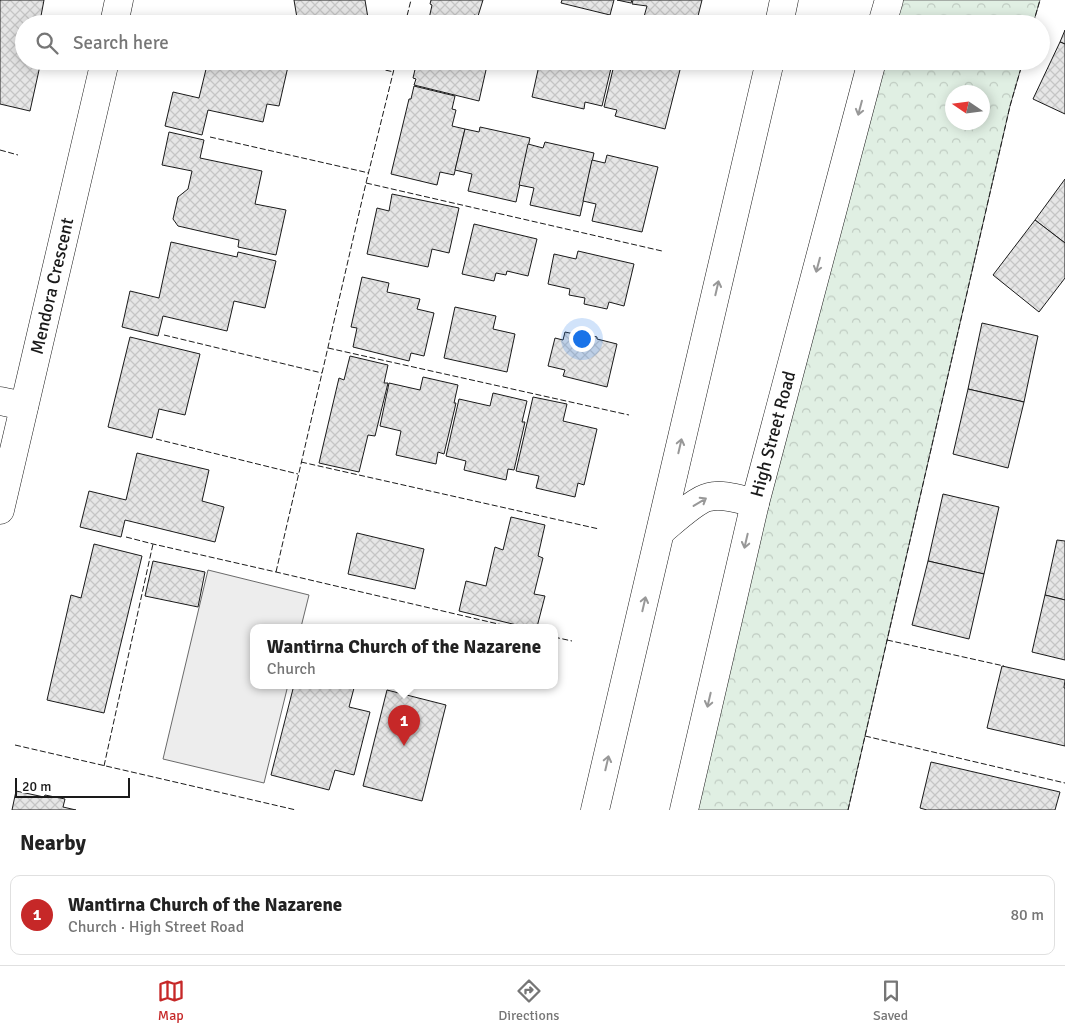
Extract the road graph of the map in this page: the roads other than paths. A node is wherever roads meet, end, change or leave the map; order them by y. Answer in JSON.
{"nodes":[{"id":1,"x":119,"y":0,"type":"edge"},
{"id":2,"x":784,"y":0,"type":"edge"},
{"id":3,"x":888,"y":0,"type":"edge"},
{"id":4,"x":116,"y":15,"type":"edge"},
{"id":5,"x":780,"y":15,"type":"edge"},
{"id":6,"x":884,"y":15,"type":"edge"},
{"id":7,"x":103,"y":70,"type":"edge"},
{"id":8,"x":768,"y":70,"type":"edge"},
{"id":9,"x":870,"y":70,"type":"edge"},
{"id":10,"x":12,"y":404,"type":"edge"},
{"id":11,"x":755,"y":503,"type":"junction"},
{"id":12,"x":0,"y":510,"type":"edge"},
{"id":13,"x":661,"y":530,"type":"junction"},
{"id":14,"x":595,"y":810,"type":"edge"},
{"id":15,"x":684,"y":810,"type":"edge"}],
"edges":[{"from":1,"to":4,"type":"main road"},
{"from":2,"to":5,"type":"main road"},
{"from":3,"to":6,"type":"main road"},
{"from":7,"to":10,"type":"main road","name":"Mendora Crescent"},
{"from":13,"to":8,"type":"main road","one_way":true},
{"from":9,"to":11,"type":"main road","name":"High Street Road","one_way":true},
{"from":10,"to":12,"type":"main road","name":"Mendora Crescent"},
{"from":13,"to":11,"type":"main road","one_way":true},
{"from":11,"to":15,"type":"main road","name":"High Street Road","one_way":true},
{"from":14,"to":13,"type":"main road","one_way":true}]}
